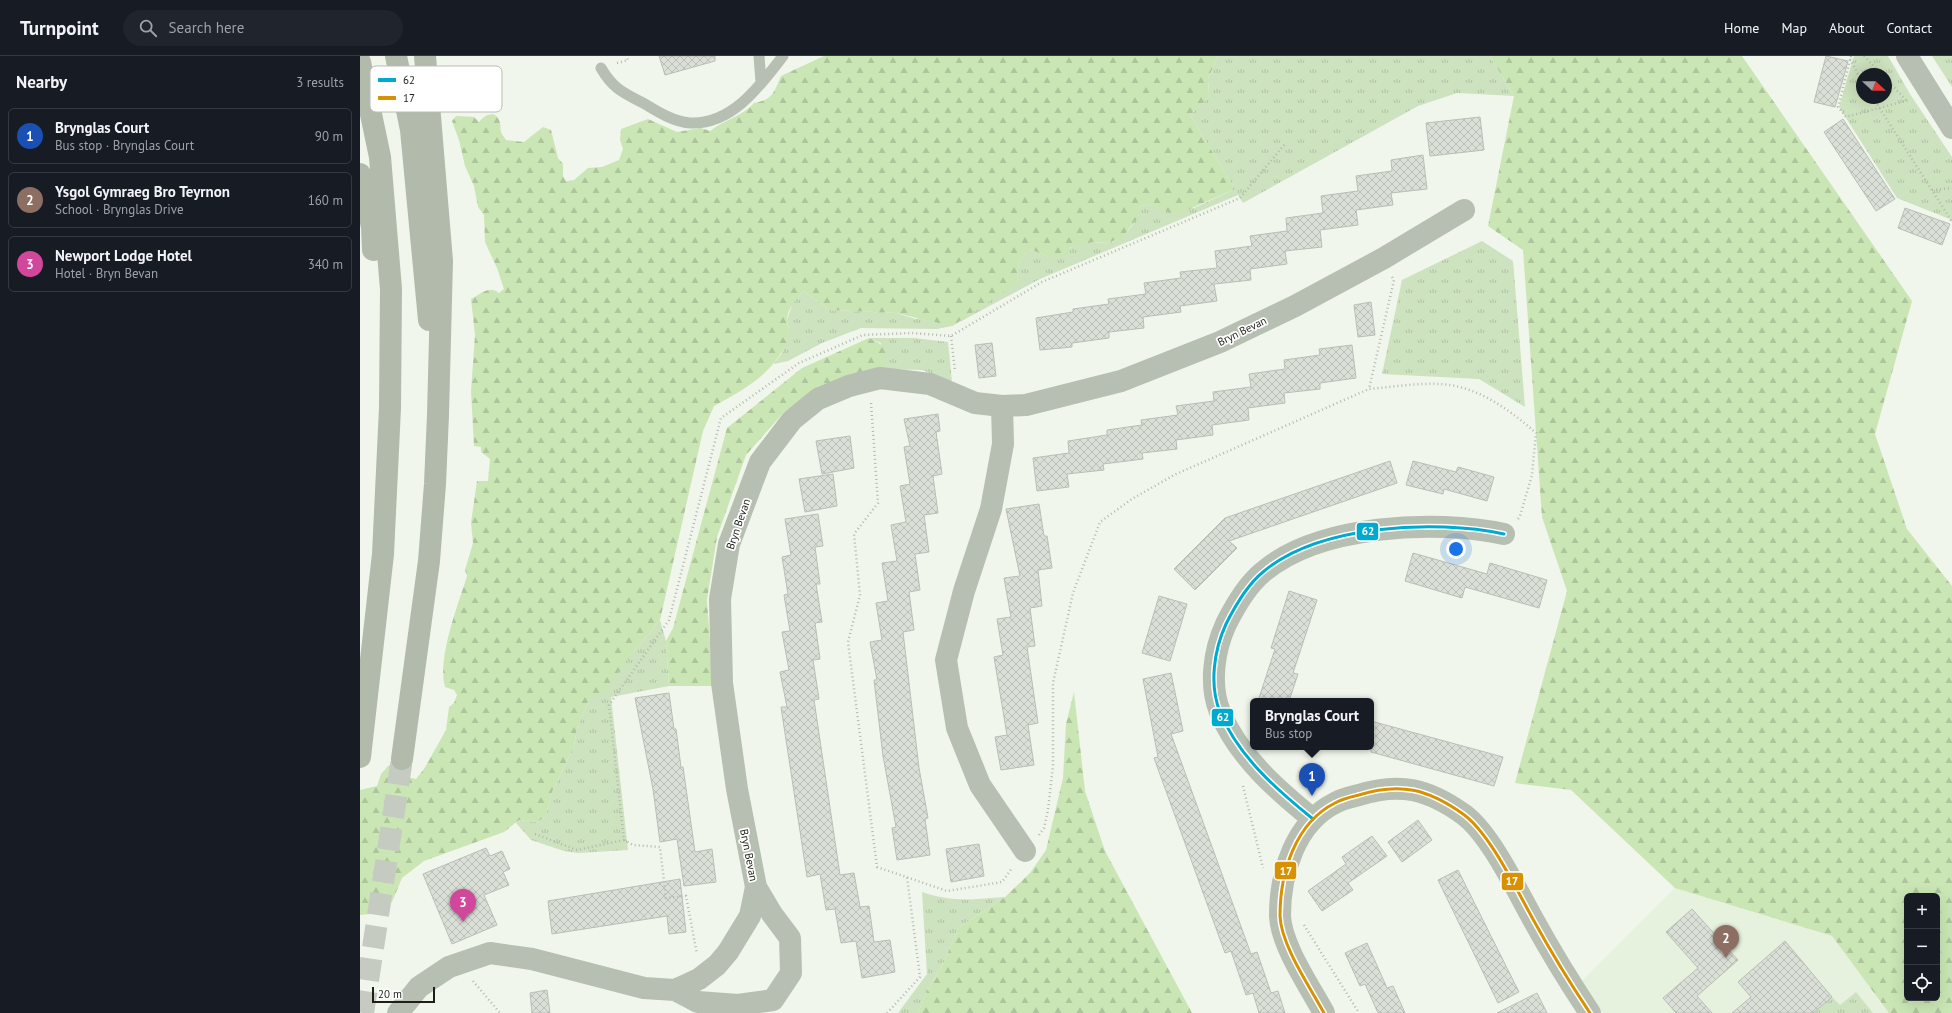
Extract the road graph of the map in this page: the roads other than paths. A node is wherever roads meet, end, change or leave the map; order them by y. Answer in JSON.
{"nodes":[{"id":1,"x":396,"y":56,"type":"edge"},
{"id":2,"x":425,"y":56,"type":"edge"},
{"id":3,"x":759,"y":56,"type":"edge"},
{"id":4,"x":783,"y":56,"type":"edge"},
{"id":5,"x":1907,"y":56,"type":"edge"},
{"id":6,"x":360,"y":62,"type":"edge"},
{"id":7,"x":398,"y":66,"type":"edge"},
{"id":8,"x":425,"y":66,"type":"edge"},
{"id":9,"x":601,"y":68,"type":"dead end"},
{"id":10,"x":761,"y":82,"type":"junction"},
{"id":11,"x":370,"y":110,"type":"edge"},
{"id":12,"x":371,"y":112,"type":"edge"},
{"id":13,"x":407,"y":112,"type":"edge"},
{"id":14,"x":424,"y":112,"type":"edge"},
{"id":15,"x":1952,"y":128,"type":"edge"},
{"id":16,"x":423,"y":150,"type":"junction"},
{"id":17,"x":360,"y":174,"type":"edge"},
{"id":18,"x":1464,"y":210,"type":"dead end"},
{"id":19,"x":1002,"y":406,"type":"junction"},
{"id":20,"x":390,"y":408,"type":"junction"},
{"id":21,"x":1504,"y":534,"type":"road end"},
{"id":22,"x":360,"y":757,"type":"edge"},
{"id":23,"x":402,"y":759,"type":"tunnel mouth"},
{"id":24,"x":1313,"y":819,"type":"junction"},
{"id":25,"x":1026,"y":851,"type":"road end"},
{"id":26,"x":756,"y":887,"type":"junction"},
{"id":27,"x":675,"y":990,"type":"junction"},
{"id":28,"x":398,"y":1013,"type":"edge"},
{"id":29,"x":1324,"y":1013,"type":"edge"},
{"id":30,"x":1590,"y":1013,"type":"edge"}],
"edges":[{"from":1,"to":7,"type":"highway"},
{"from":2,"to":8,"type":"highway"},
{"from":3,"to":10,"type":"lane"},
{"from":4,"to":10,"type":"lane"},
{"from":5,"to":15,"type":"street"},
{"from":6,"to":11,"type":"highway"},
{"from":9,"to":10,"type":"lane"},
{"from":12,"to":20,"type":"highway"},
{"from":13,"to":16,"type":"highway"},
{"from":14,"to":16,"type":"highway"},
{"from":16,"to":23,"type":"highway"},
{"from":17,"to":20,"type":"highway"},
{"from":18,"to":19,"type":"street","name":"Bryn Bevan"},
{"from":19,"to":25,"type":"street"},
{"from":19,"to":26,"type":"street","name":"Bryn Bevan"},
{"from":20,"to":22,"type":"highway"},
{"from":21,"to":24,"type":"street"},
{"from":24,"to":29,"type":"street"},
{"from":24,"to":30,"type":"street"},
{"from":26,"to":27,"type":"street","name":"Bryn Bevan"},
{"from":26,"to":27,"type":"street","name":"Bryn Bevan"},
{"from":27,"to":28,"type":"street","name":"Bryn Bevan"}]}
